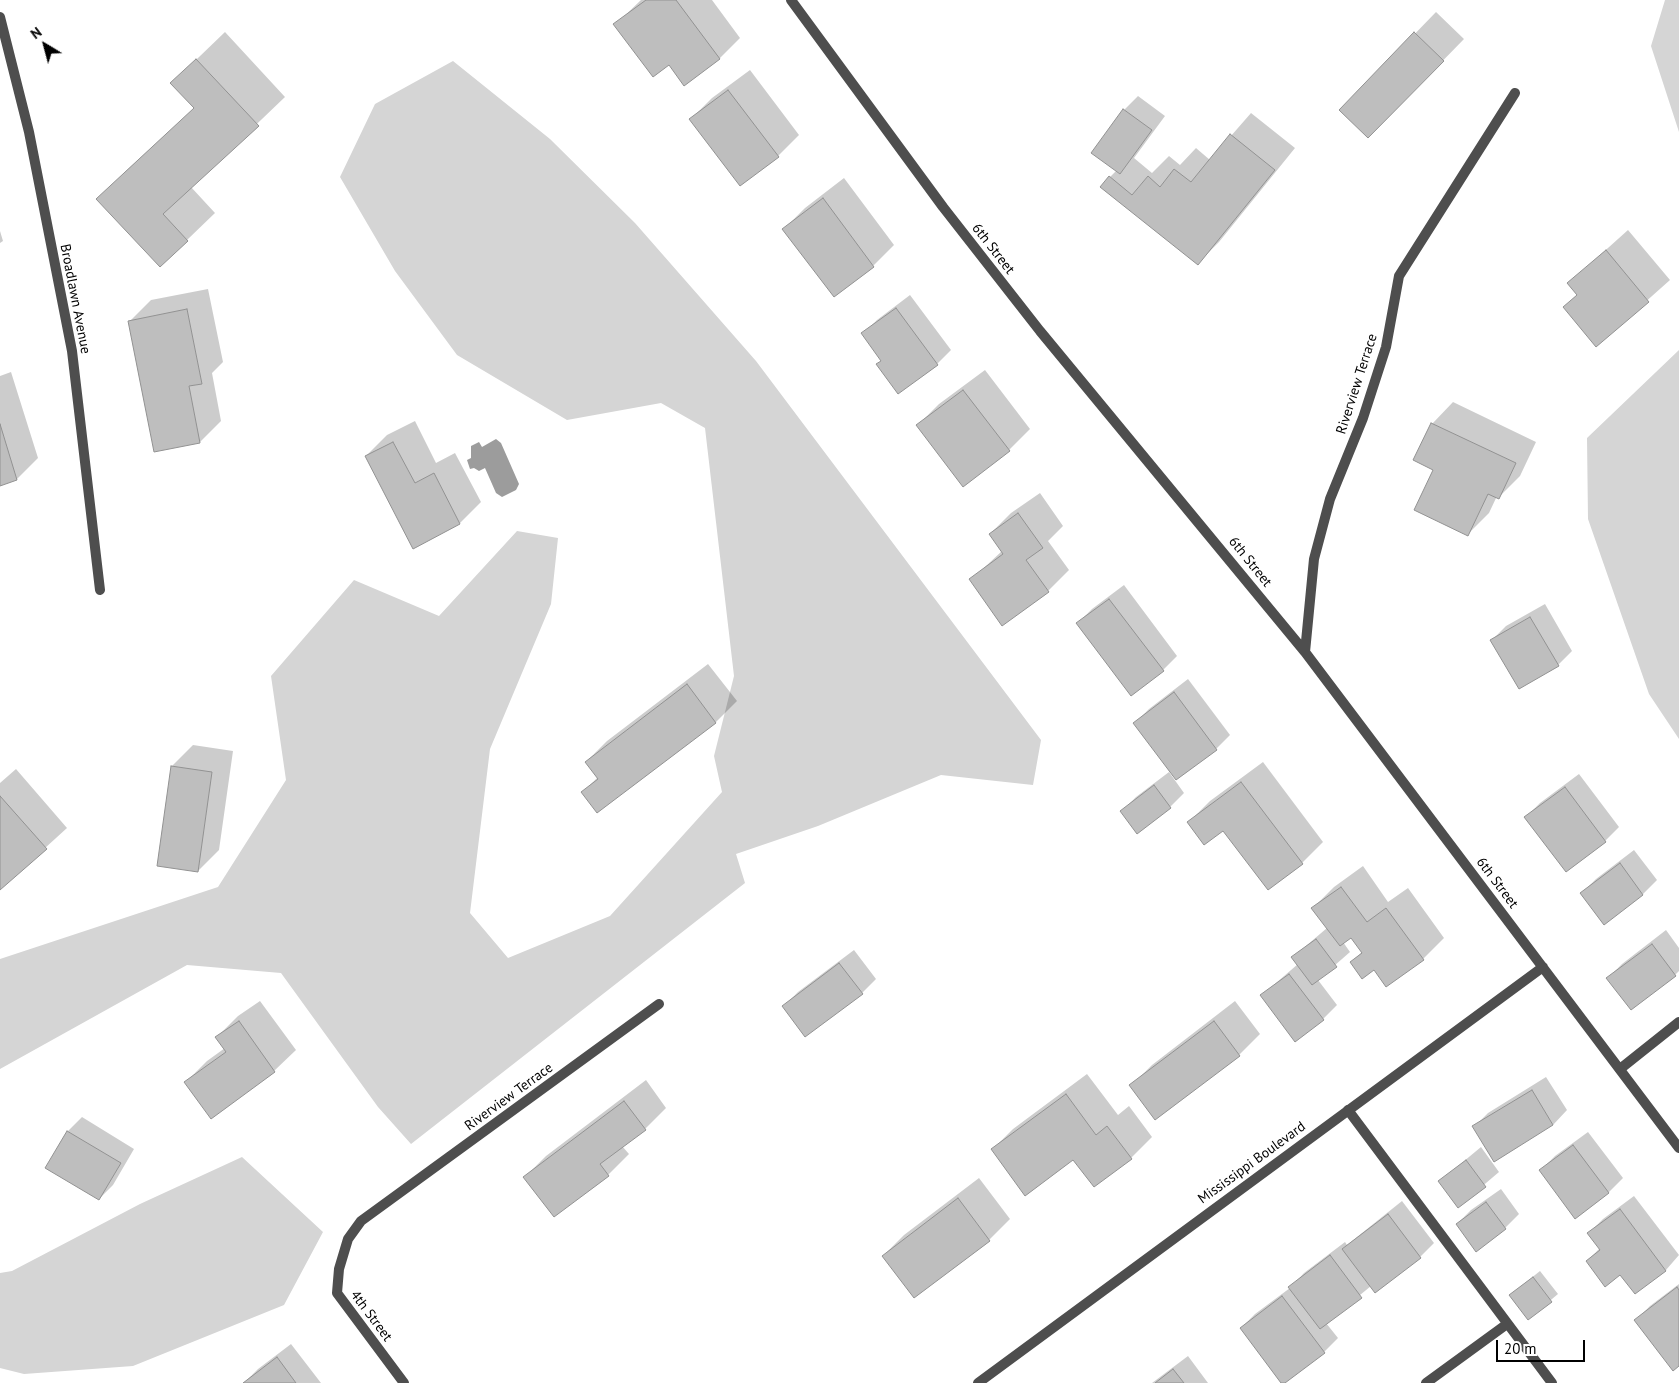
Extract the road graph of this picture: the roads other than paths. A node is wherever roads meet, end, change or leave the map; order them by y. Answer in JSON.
{"nodes":[{"id":1,"x":791,"y":0,"type":"edge"},
{"id":2,"x":0,"y":17,"type":"edge"},
{"id":3,"x":1515,"y":93,"type":"dead end"},
{"id":4,"x":100,"y":590,"type":"dead end"},
{"id":5,"x":1306,"y":652,"type":"junction"},
{"id":6,"x":1543,"y":966,"type":"junction"},
{"id":7,"x":659,"y":1004,"type":"dead end"},
{"id":8,"x":1679,"y":1022,"type":"edge"},
{"id":9,"x":1620,"y":1069,"type":"junction"},
{"id":10,"x":1348,"y":1110,"type":"junction"},
{"id":11,"x":1679,"y":1148,"type":"edge"},
{"id":12,"x":374,"y":1212,"type":"joint"},
{"id":13,"x":1508,"y":1324,"type":"junction"},
{"id":14,"x":404,"y":1383,"type":"edge"},
{"id":15,"x":978,"y":1383,"type":"edge"},
{"id":16,"x":1426,"y":1383,"type":"edge"},
{"id":17,"x":1552,"y":1383,"type":"edge"}],
"edges":[{"from":1,"to":5,"type":"street","name":"6th Street"},
{"from":2,"to":4,"type":"street","name":"Broadlawn Avenue"},
{"from":3,"to":5,"type":"street","name":"Riverview Terrace"},
{"from":5,"to":6,"type":"street","name":"6th Street"},
{"from":6,"to":9,"type":"street","name":"6th Street"},
{"from":6,"to":10,"type":"street","name":"Mississippi Boulevard"},
{"from":7,"to":12,"type":"street","name":"Riverview Terrace"},
{"from":8,"to":9,"type":"street"},
{"from":9,"to":11,"type":"street","name":"6th Street"},
{"from":10,"to":13,"type":"street"},
{"from":10,"to":15,"type":"street","name":"Mississippi Boulevard"},
{"from":12,"to":14,"type":"street","name":"4th Street"},
{"from":13,"to":16,"type":"street"},
{"from":13,"to":17,"type":"street"}]}
